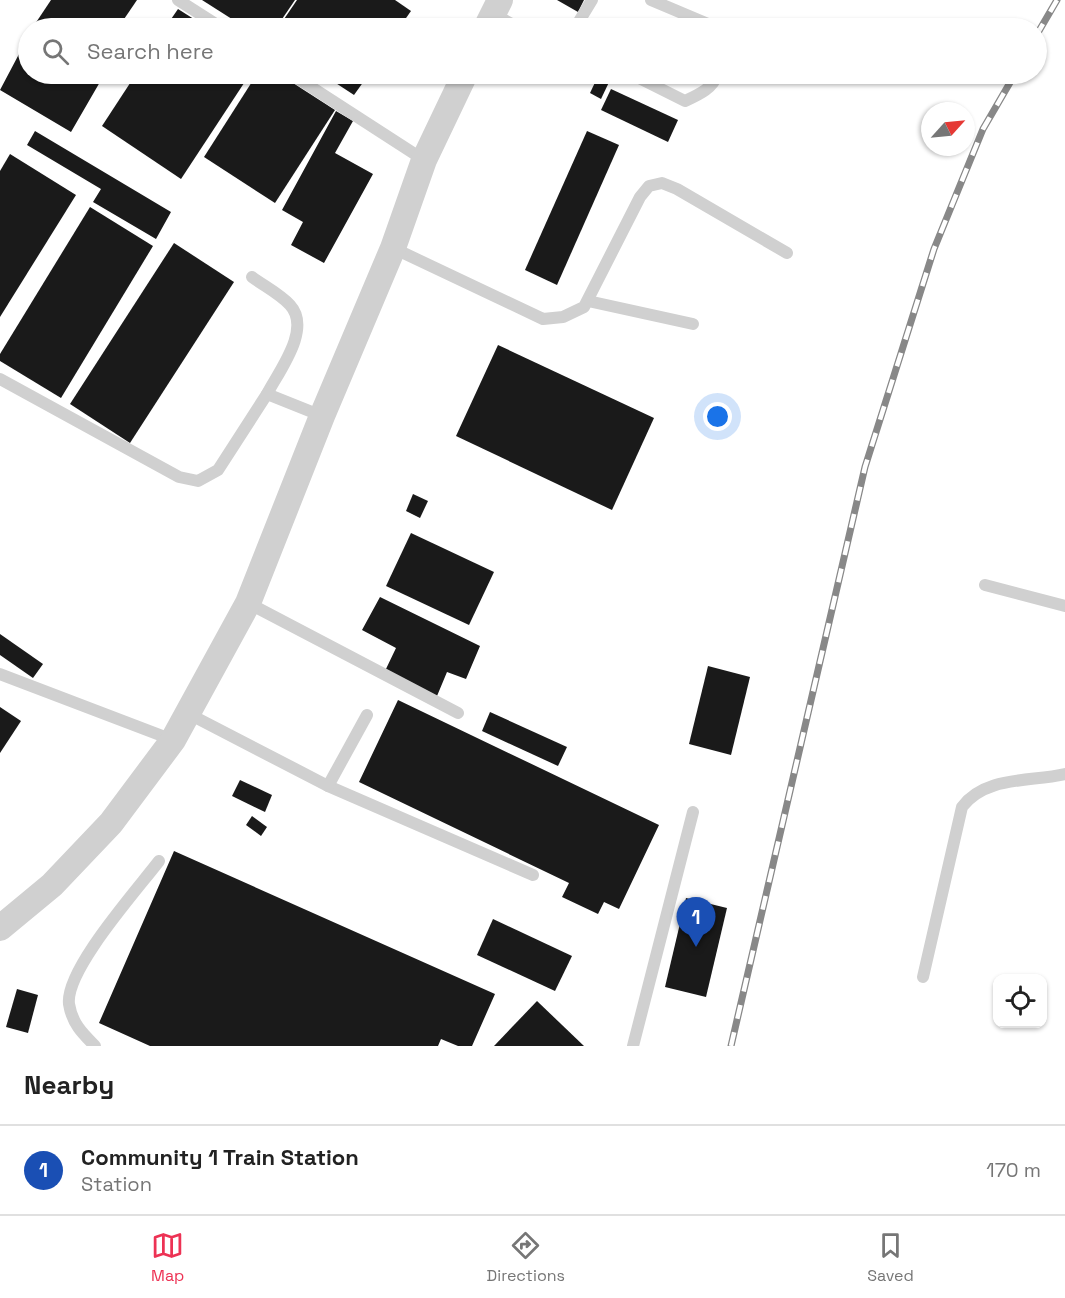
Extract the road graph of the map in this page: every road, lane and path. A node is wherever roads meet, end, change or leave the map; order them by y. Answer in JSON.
{"nodes":[{"id":1,"x":178,"y":0,"type":"edge"},
{"id":2,"x":592,"y":0,"type":"edge"},
{"id":3,"x":651,"y":0,"type":"edge"},
{"id":4,"x":206,"y":18,"type":"edge"},
{"id":5,"x":581,"y":18,"type":"edge"},
{"id":6,"x":694,"y":18,"type":"edge"},
{"id":7,"x":307,"y":84,"type":"edge"},
{"id":8,"x":460,"y":84,"type":"edge"},
{"id":9,"x":651,"y":84,"type":"edge"},
{"id":10,"x":711,"y":84,"type":"edge"},
{"id":11,"x":424,"y":159,"type":"junction"},
{"id":12,"x":393,"y":248,"type":"junction"},
{"id":13,"x":787,"y":253,"type":"dead end"},
{"id":14,"x":252,"y":278,"type":"dead end"},
{"id":15,"x":588,"y":301,"type":"junction"},
{"id":16,"x":693,"y":324,"type":"dead end"},
{"id":17,"x":0,"y":379,"type":"edge"},
{"id":18,"x":267,"y":394,"type":"junction"},
{"id":19,"x":322,"y":416,"type":"junction"},
{"id":20,"x":985,"y":585,"type":"dead end"},
{"id":21,"x":248,"y":603,"type":"junction"},
{"id":22,"x":1065,"y":606,"type":"edge"},
{"id":23,"x":0,"y":674,"type":"edge"},
{"id":24,"x":187,"y":713,"type":"junction"},
{"id":25,"x":458,"y":713,"type":"dead end"},
{"id":26,"x":367,"y":715,"type":"dead end"},
{"id":27,"x":173,"y":740,"type":"junction"},
{"id":28,"x":1065,"y":774,"type":"edge"},
{"id":29,"x":328,"y":786,"type":"junction"},
{"id":30,"x":693,"y":812,"type":"dead end"},
{"id":31,"x":159,"y":861,"type":"dead end"},
{"id":32,"x":532,"y":875,"type":"dead end"},
{"id":33,"x":0,"y":928,"type":"edge"},
{"id":34,"x":923,"y":977,"type":"dead end"},
{"id":35,"x":95,"y":1046,"type":"edge"},
{"id":36,"x":633,"y":1046,"type":"edge"}],
"edges":[{"from":1,"to":4,"type":"lane"},
{"from":2,"to":5,"type":"lane"},
{"from":3,"to":6,"type":"lane"},
{"from":7,"to":11,"type":"lane"},
{"from":8,"to":11,"type":"street"},
{"from":9,"to":10,"type":"lane"},
{"from":11,"to":12,"type":"street"},
{"from":12,"to":15,"type":"lane"},
{"from":12,"to":19,"type":"street"},
{"from":13,"to":15,"type":"lane"},
{"from":14,"to":18,"type":"lane"},
{"from":15,"to":16,"type":"lane"},
{"from":17,"to":18,"type":"lane"},
{"from":18,"to":19,"type":"lane"},
{"from":19,"to":21,"type":"street"},
{"from":20,"to":22,"type":"lane"},
{"from":21,"to":24,"type":"street"},
{"from":21,"to":25,"type":"lane"},
{"from":23,"to":27,"type":"lane"},
{"from":24,"to":27,"type":"street"},
{"from":24,"to":29,"type":"lane"},
{"from":26,"to":29,"type":"lane"},
{"from":27,"to":33,"type":"street"},
{"from":28,"to":34,"type":"lane"},
{"from":29,"to":32,"type":"lane"},
{"from":30,"to":36,"type":"lane"},
{"from":31,"to":35,"type":"lane"}]}
